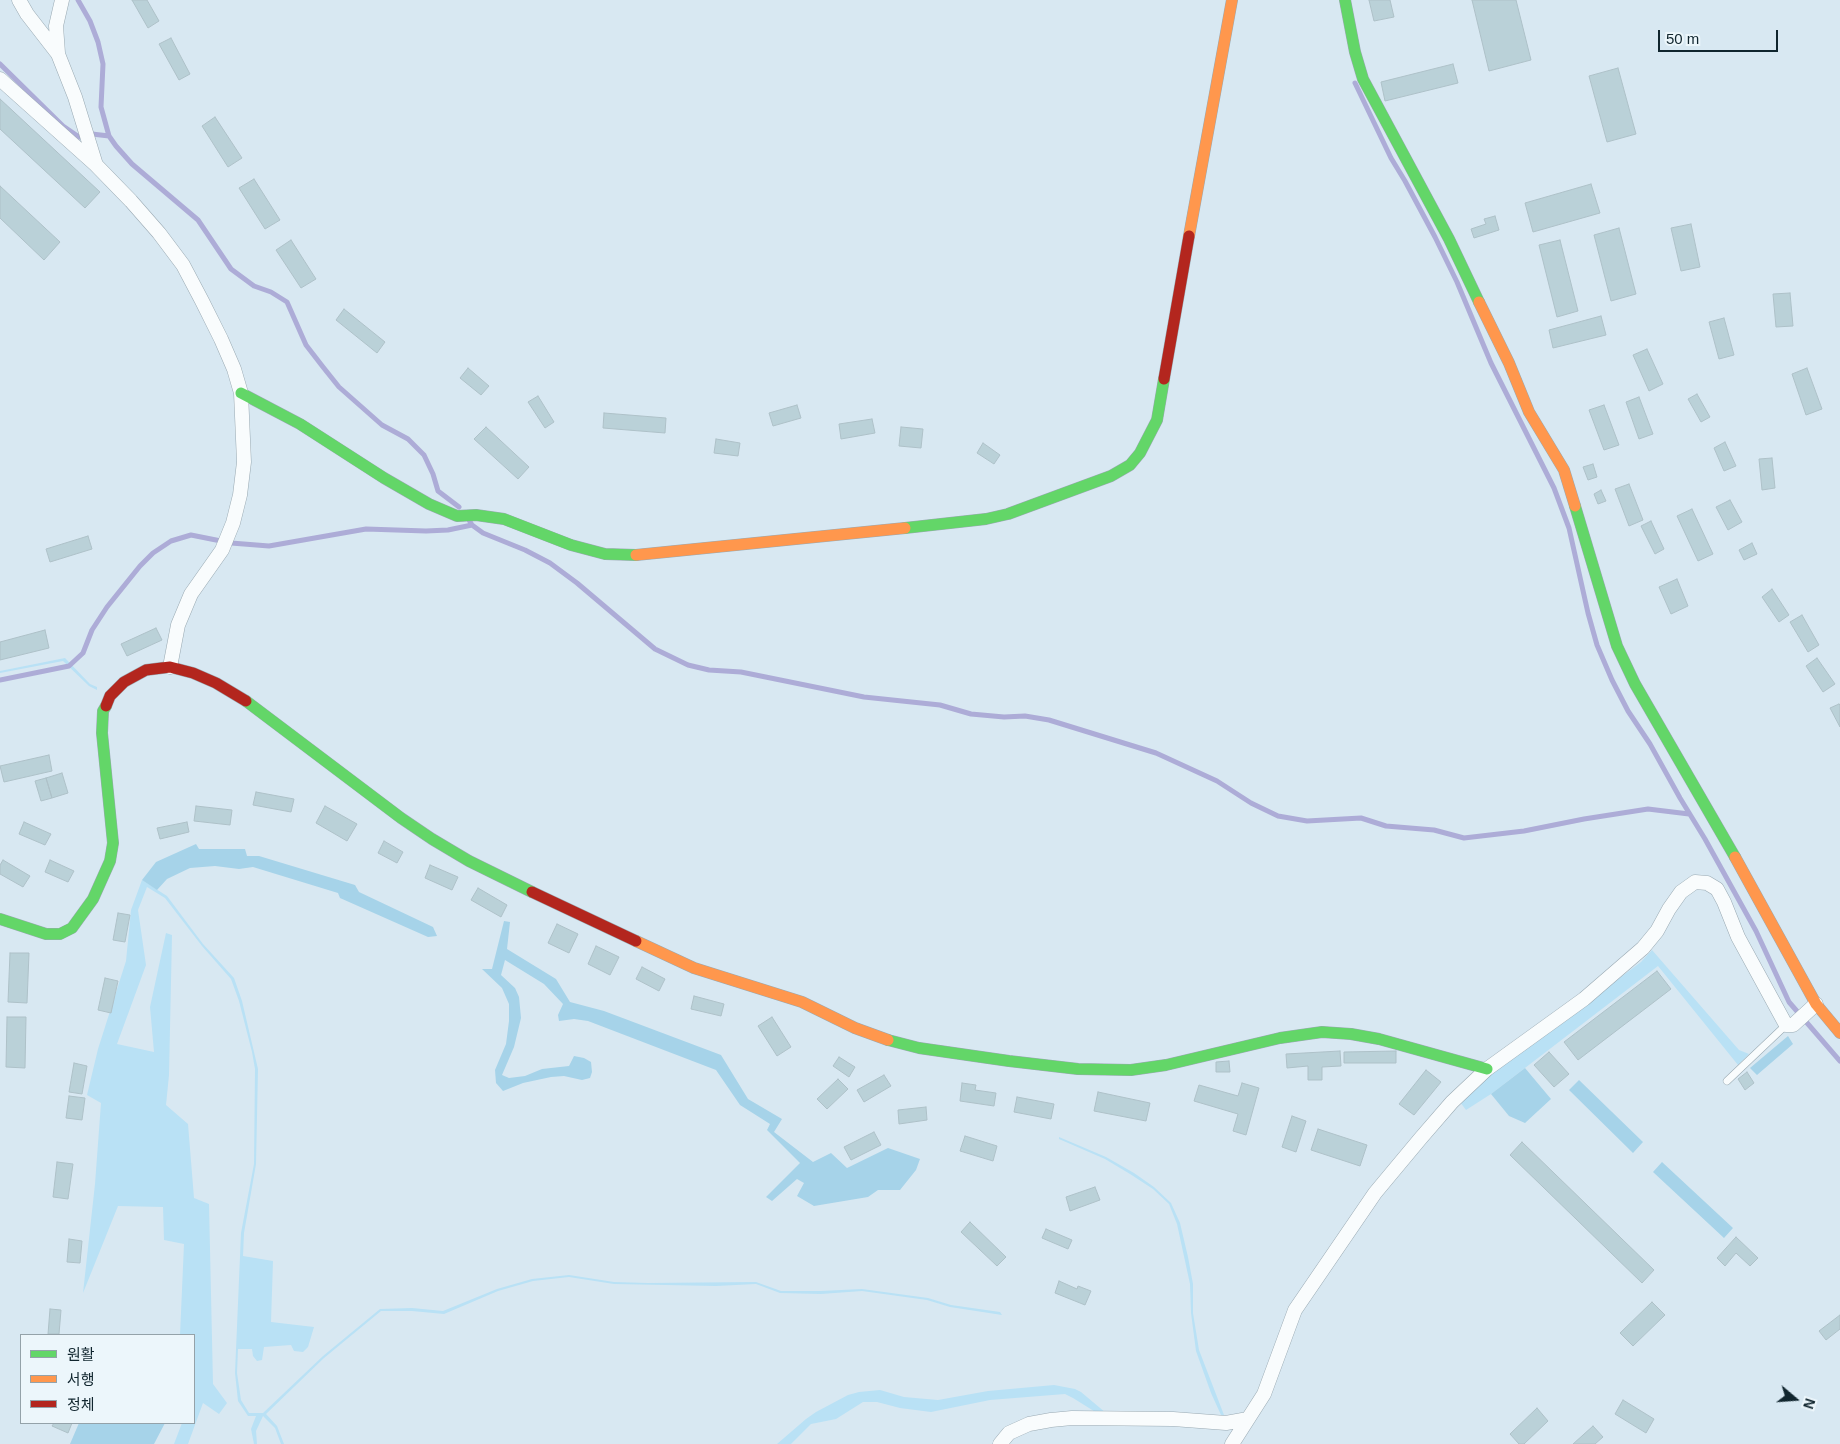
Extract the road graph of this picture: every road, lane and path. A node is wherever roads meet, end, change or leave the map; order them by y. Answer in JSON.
{"nodes":[{"id":1,"x":19,"y":0,"type":"edge"},
{"id":2,"x":62,"y":0,"type":"edge"},
{"id":3,"x":1232,"y":0,"type":"edge"},
{"id":4,"x":1345,"y":0,"type":"edge"},
{"id":5,"x":58,"y":54,"type":"junction"},
{"id":6,"x":0,"y":79,"type":"edge"},
{"id":7,"x":96,"y":165,"type":"junction"},
{"id":8,"x":241,"y":393,"type":"junction"},
{"id":9,"x":170,"y":667,"type":"junction"},
{"id":10,"x":0,"y":919,"type":"edge"},
{"id":11,"x":1812,"y":1007,"type":"junction"},
{"id":12,"x":1789,"y":1025,"type":"junction"},
{"id":13,"x":1840,"y":1033,"type":"edge"},
{"id":14,"x":1487,"y":1069,"type":"junction"},
{"id":15,"x":1727,"y":1081,"type":"dead end"},
{"id":16,"x":1248,"y":1419,"type":"junction"},
{"id":17,"x":1000,"y":1444,"type":"edge"},
{"id":18,"x":1232,"y":1444,"type":"edge"}],
"edges":[{"from":1,"to":5,"type":"street"},
{"from":2,"to":5,"type":"street"},
{"from":3,"to":8,"type":"street"},
{"from":4,"to":11,"type":"street"},
{"from":5,"to":7,"type":"street"},
{"from":6,"to":7,"type":"street"},
{"from":7,"to":8,"type":"street"},
{"from":8,"to":9,"type":"street"},
{"from":9,"to":10,"type":"street"},
{"from":9,"to":14,"type":"street"},
{"from":11,"to":12,"type":"street"},
{"from":11,"to":13,"type":"street"},
{"from":12,"to":14,"type":"street"},
{"from":12,"to":15,"type":"lane"},
{"from":14,"to":16,"type":"street"},
{"from":16,"to":17,"type":"street"},
{"from":16,"to":18,"type":"street"}]}
